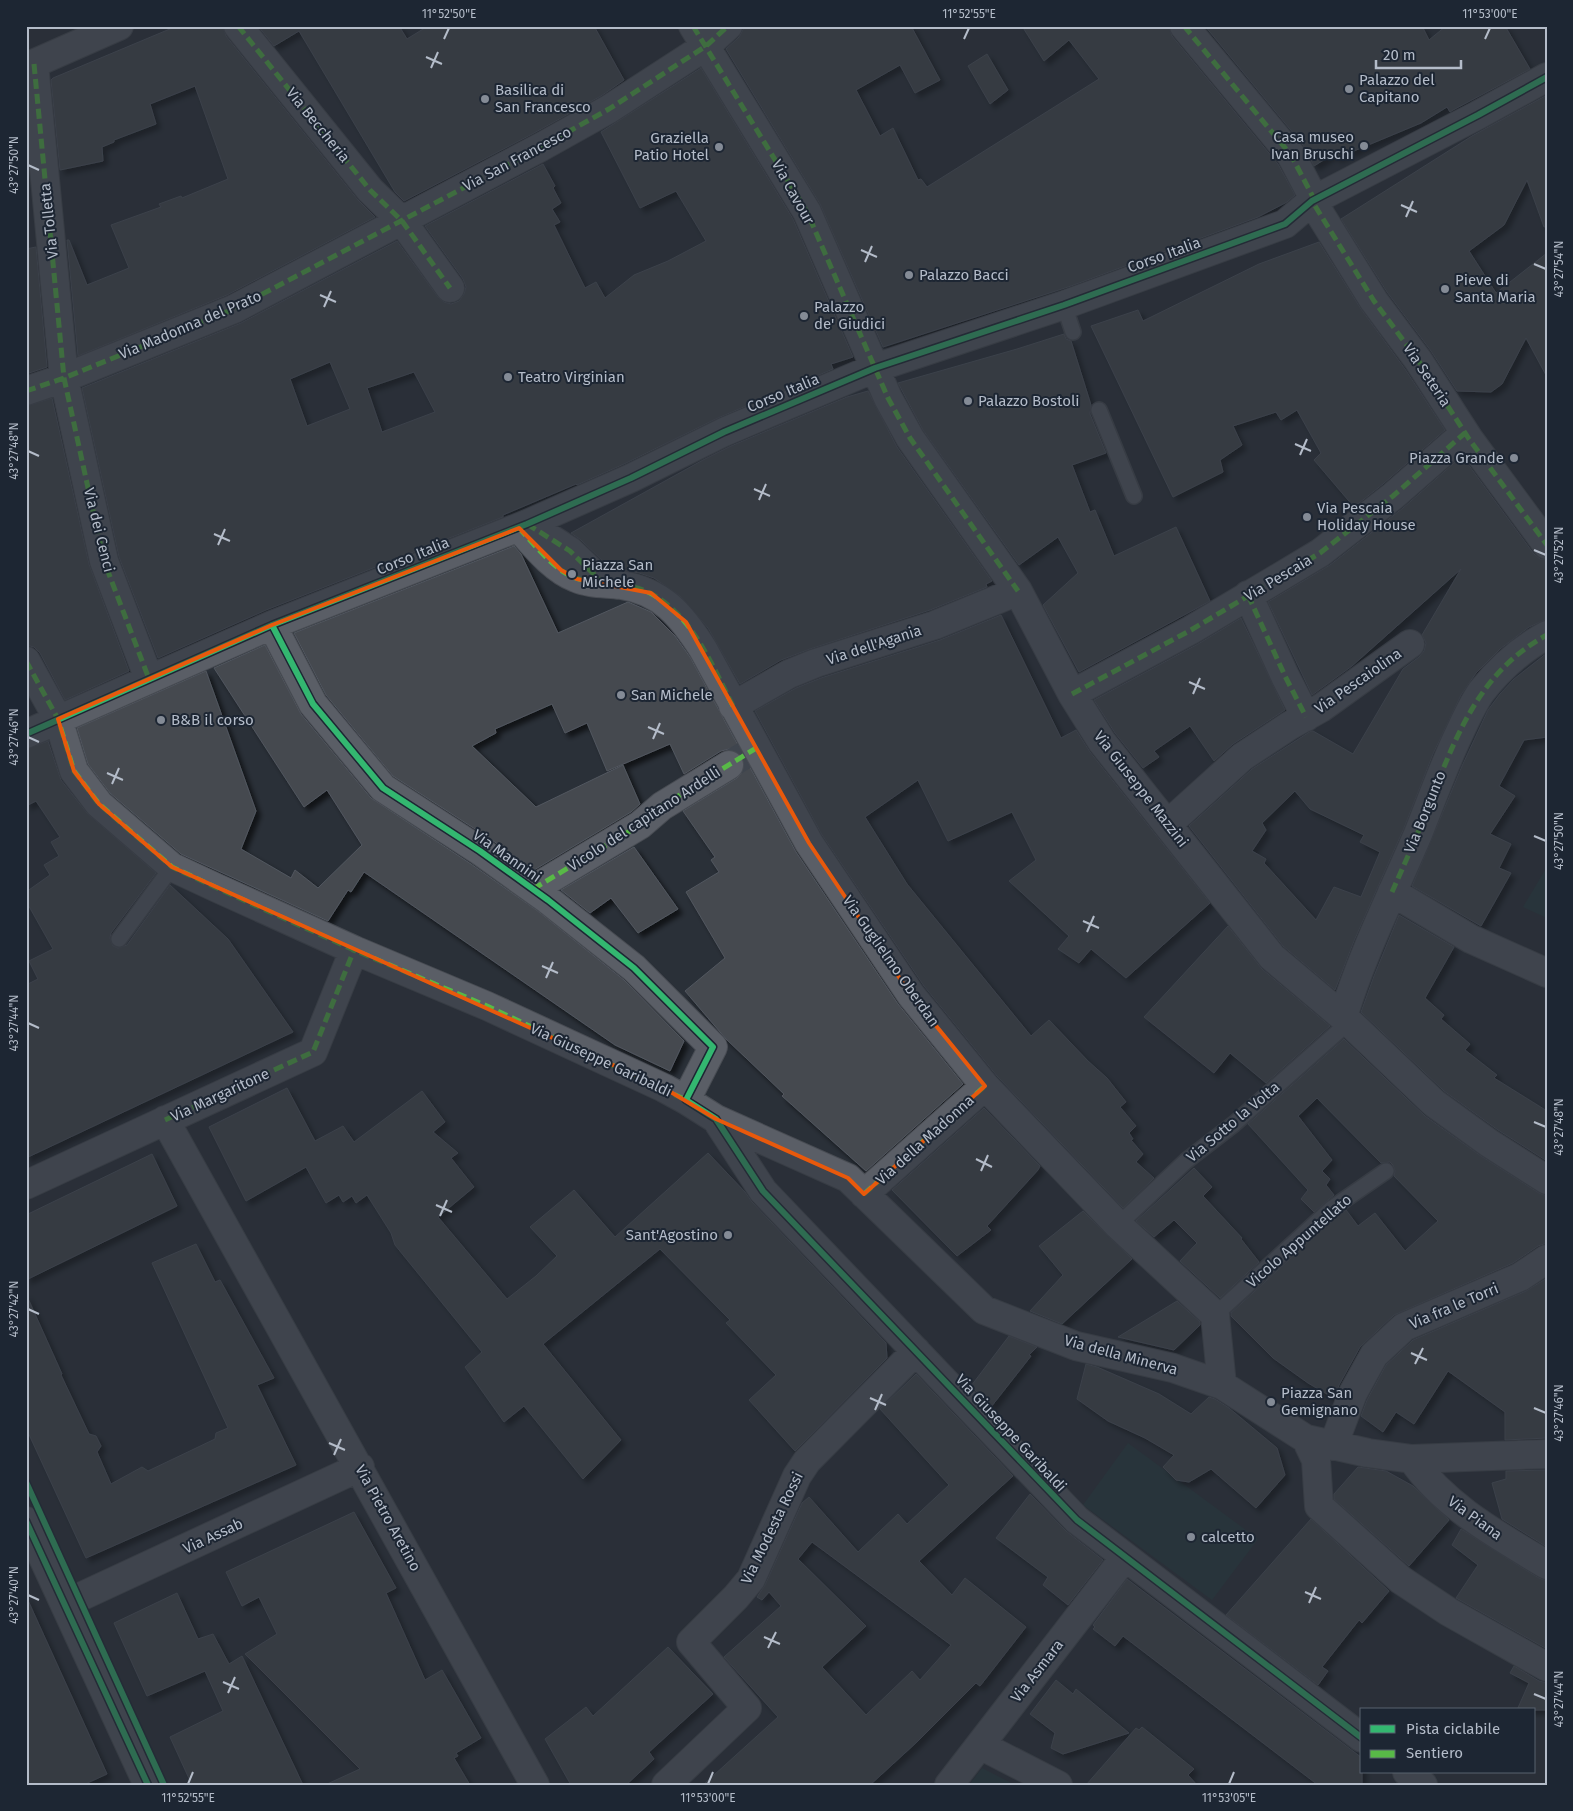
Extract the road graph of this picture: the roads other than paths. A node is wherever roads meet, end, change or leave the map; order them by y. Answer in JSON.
{"nodes":[{"id":1,"x":118,"y":26,"type":"edge"},
{"id":2,"x":238,"y":26,"type":"edge"},
{"id":3,"x":728,"y":26,"type":"edge"},
{"id":4,"x":1184,"y":26,"type":"edge"},
{"id":5,"x":700,"y":36,"type":"edge"},
{"id":6,"x":30,"y":66,"type":"edge"},
{"id":7,"x":1547,"y":77,"type":"edge"},
{"id":8,"x":1312,"y":201,"type":"junction"},
{"id":9,"x":402,"y":221,"type":"junction"},
{"id":10,"x":450,"y":288,"type":"dead end"},
{"id":11,"x":1064,"y":305,"type":"junction"},
{"id":12,"x":1073,"y":332,"type":"dead end"},
{"id":13,"x":875,"y":368,"type":"junction"},
{"id":14,"x":64,"y":378,"type":"junction"},
{"id":15,"x":26,"y":391,"type":"edge"},
{"id":16,"x":1099,"y":410,"type":"dead end"},
{"id":17,"x":1465,"y":433,"type":"junction"},
{"id":18,"x":1134,"y":496,"type":"dead end"},
{"id":19,"x":523,"y":526,"type":"junction"},
{"id":20,"x":1547,"y":545,"type":"edge"},
{"id":21,"x":1018,"y":592,"type":"junction"},
{"id":22,"x":1248,"y":595,"type":"junction"},
{"id":23,"x":272,"y":625,"type":"junction"},
{"id":24,"x":1547,"y":635,"type":"edge"},
{"id":25,"x":1410,"y":644,"type":"dead end"},
{"id":26,"x":26,"y":660,"type":"edge"},
{"id":27,"x":150,"y":679,"type":"junction"},
{"id":28,"x":1072,"y":694,"type":"junction"},
{"id":29,"x":733,"y":706,"type":"junction"},
{"id":30,"x":1306,"y":717,"type":"junction"},
{"id":31,"x":58,"y":719,"type":"junction"},
{"id":32,"x":26,"y":734,"type":"edge"},
{"id":33,"x":744,"y":756,"type":"junction"},
{"id":34,"x":1168,"y":824,"type":"junction"},
{"id":35,"x":172,"y":867,"type":"junction"},
{"id":36,"x":533,"y":889,"type":"junction"},
{"id":37,"x":1392,"y":892,"type":"junction"},
{"id":38,"x":119,"y":939,"type":"dead end"},
{"id":39,"x":354,"y":950,"type":"junction"},
{"id":40,"x":1547,"y":974,"type":"edge"},
{"id":41,"x":1346,"y":1019,"type":"junction"},
{"id":42,"x":985,"y":1086,"type":"junction"},
{"id":43,"x":686,"y":1100,"type":"junction"},
{"id":44,"x":716,"y":1119,"type":"junction"},
{"id":45,"x":165,"y":1120,"type":"junction"},
{"id":46,"x":1386,"y":1171,"type":"dead end"},
{"id":47,"x":1547,"y":1180,"type":"edge"},
{"id":48,"x":26,"y":1185,"type":"edge"},
{"id":49,"x":864,"y":1194,"type":"junction"},
{"id":50,"x":1118,"y":1225,"type":"junction"},
{"id":51,"x":1547,"y":1259,"type":"edge"},
{"id":52,"x":1214,"y":1315,"type":"junction"},
{"id":53,"x":916,"y":1351,"type":"junction"},
{"id":54,"x":1222,"y":1385,"type":"junction"},
{"id":55,"x":1306,"y":1439,"type":"junction"},
{"id":56,"x":1333,"y":1446,"type":"junction"},
{"id":57,"x":1547,"y":1454,"type":"edge"},
{"id":58,"x":1412,"y":1459,"type":"junction"},
{"id":59,"x":360,"y":1467,"type":"junction"},
{"id":60,"x":26,"y":1521,"type":"edge"},
{"id":61,"x":1125,"y":1557,"type":"junction"},
{"id":62,"x":1547,"y":1565,"type":"edge"},
{"id":63,"x":65,"y":1604,"type":"junction"},
{"id":64,"x":1547,"y":1668,"type":"edge"},
{"id":65,"x":1360,"y":1736,"type":"edge"},
{"id":66,"x":980,"y":1745,"type":"junction"},
{"id":67,"x":1409,"y":1774,"type":"edge"},
{"id":68,"x":148,"y":1785,"type":"edge"},
{"id":69,"x":535,"y":1785,"type":"edge"},
{"id":70,"x":666,"y":1785,"type":"edge"},
{"id":71,"x":949,"y":1785,"type":"edge"},
{"id":72,"x":1058,"y":1785,"type":"edge"},
{"id":73,"x":1423,"y":1785,"type":"edge"}],
"edges":[{"from":1,"to":6,"type":"street"},
{"from":2,"to":9,"type":"street","name":"Via Beccheria"},
{"from":3,"to":5,"type":"street","name":"Via San Francesco"},
{"from":4,"to":8,"type":"street","name":"Via Seteria"},
{"from":5,"to":9,"type":"street","name":"Via San Francesco"},
{"from":5,"to":13,"type":"street","name":"Via Cavour"},
{"from":6,"to":14,"type":"street","name":"Via Tolletta"},
{"from":7,"to":8,"type":"street","name":"Corso Italia"},
{"from":8,"to":11,"type":"street","name":"Corso Italia"},
{"from":8,"to":17,"type":"street","name":"Via Seteria"},
{"from":9,"to":10,"type":"street","name":"Via Beccheria"},
{"from":9,"to":14,"type":"street","name":"Via Madonna del Prato"},
{"from":11,"to":12,"type":"lane"},
{"from":11,"to":13,"type":"street","name":"Corso Italia"},
{"from":13,"to":19,"type":"street","name":"Corso Italia"},
{"from":13,"to":21,"type":"street","name":"Via Giuseppe Mazzini"},
{"from":14,"to":15,"type":"street","name":"Via Madonna del Prato"},
{"from":14,"to":27,"type":"street","name":"Via dei Cenci"},
{"from":16,"to":18,"type":"lane"},
{"from":17,"to":20,"type":"street","name":"Via Seteria"},
{"from":17,"to":22,"type":"street","name":"Via Pescaia"},
{"from":19,"to":23,"type":"street","name":"Corso Italia"},
{"from":19,"to":29,"type":"street","name":"Via Guglielmo Oberdan"},
{"from":21,"to":28,"type":"street","name":"Via Giuseppe Mazzini"},
{"from":21,"to":29,"type":"street","name":"Via dell'Agania"},
{"from":22,"to":28,"type":"street","name":"Via Pescaia"},
{"from":22,"to":30,"type":"street","name":"Via Pescaiolina"},
{"from":23,"to":27,"type":"street","name":"Corso Italia"},
{"from":23,"to":36,"type":"street","name":"Via Mannini"},
{"from":24,"to":37,"type":"street","name":"Via Borgunto"},
{"from":25,"to":30,"type":"street","name":"Via Pescaiolina"},
{"from":26,"to":31,"type":"street","name":"Via Giuseppe Garibaldi"},
{"from":27,"to":31,"type":"street","name":"Corso Italia"},
{"from":28,"to":34,"type":"street","name":"Via Giuseppe Mazzini"},
{"from":29,"to":33,"type":"street","name":"Via Guglielmo Oberdan"},
{"from":30,"to":34,"type":"street","name":"Via Pescaiolina"},
{"from":31,"to":32,"type":"street","name":"Corso Italia"},
{"from":31,"to":35,"type":"street","name":"Via Giuseppe Garibaldi"},
{"from":33,"to":36,"type":"street","name":"Vicolo del capitano Ardelli"},
{"from":33,"to":42,"type":"street","name":"Via Guglielmo Oberdan"},
{"from":34,"to":41,"type":"street","name":"Via Giuseppe Mazzini"},
{"from":35,"to":38,"type":"lane"},
{"from":35,"to":39,"type":"street","name":"Via Giuseppe Garibaldi"},
{"from":36,"to":43,"type":"street","name":"Via Mannini"},
{"from":37,"to":40,"type":"street"},
{"from":37,"to":41,"type":"street","name":"Via Borgunto"},
{"from":39,"to":43,"type":"street","name":"Via Giuseppe Garibaldi"},
{"from":39,"to":45,"type":"street","name":"Via Margaritone"},
{"from":41,"to":47,"type":"street","name":"Via Giuseppe Mazzini"},
{"from":41,"to":50,"type":"lane","name":"Via Sotto la Volta"},
{"from":42,"to":49,"type":"street","name":"Via della Madonna"},
{"from":42,"to":50,"type":"street","name":"Via Guglielmo Oberdan"},
{"from":43,"to":44,"type":"street","name":"Via Giuseppe Garibaldi"},
{"from":44,"to":49,"type":"street","name":"Via della Minerva"},
{"from":44,"to":53,"type":"street","name":"Via Giuseppe Garibaldi"},
{"from":45,"to":48,"type":"street","name":"Via Margaritone"},
{"from":45,"to":59,"type":"street","name":"Via Pietro Aretino"},
{"from":46,"to":52,"type":"lane","name":"Vicolo Appuntellato"},
{"from":49,"to":54,"type":"street","name":"Via della Minerva"},
{"from":50,"to":52,"type":"street","name":"Via Guglielmo Oberdan"},
{"from":51,"to":56,"type":"street","name":"Via fra le Torri"},
{"from":52,"to":54,"type":"street"},
{"from":53,"to":61,"type":"street","name":"Via Giuseppe Garibaldi"},
{"from":53,"to":70,"type":"street","name":"Via Modesta Rossi"},
{"from":54,"to":55,"type":"street","name":"Via della Minerva"},
{"from":55,"to":56,"type":"street","name":"Via della Minerva"},
{"from":55,"to":64,"type":"street"},
{"from":56,"to":58,"type":"street","name":"Via della Minerva"},
{"from":57,"to":58,"type":"street","name":"Via della Minerva"},
{"from":58,"to":62,"type":"street","name":"Via Piana"},
{"from":59,"to":63,"type":"street","name":"Via Assab"},
{"from":59,"to":69,"type":"street","name":"Via Pietro Aretino"},
{"from":60,"to":63,"type":"street"},
{"from":61,"to":65,"type":"street","name":"Via Giuseppe Garibaldi"},
{"from":61,"to":66,"type":"street","name":"Via Asmara"},
{"from":63,"to":68,"type":"street"},
{"from":66,"to":71,"type":"street","name":"Via Asmara"},
{"from":66,"to":72,"type":"street"},
{"from":67,"to":73,"type":"street"}]}
